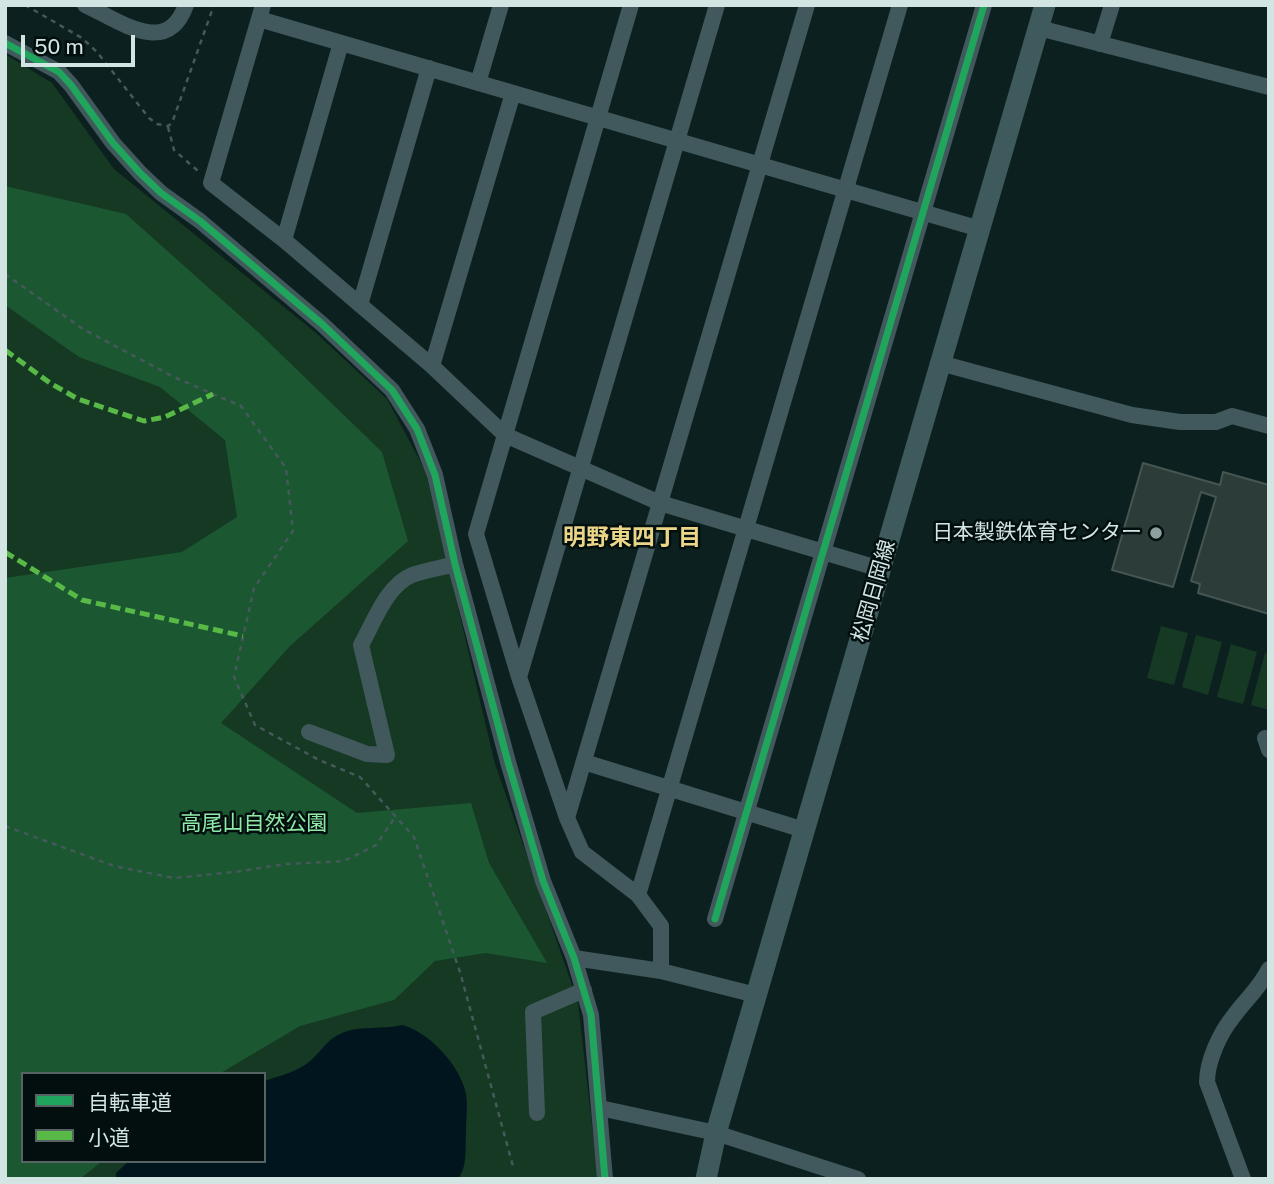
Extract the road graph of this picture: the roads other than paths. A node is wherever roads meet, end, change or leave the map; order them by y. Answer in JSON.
{"nodes":[{"id":1,"x":85,"y":5,"type":"edge"},
{"id":2,"x":186,"y":5,"type":"edge"},
{"id":3,"x":500,"y":5,"type":"edge"},
{"id":4,"x":631,"y":5,"type":"edge"},
{"id":5,"x":717,"y":5,"type":"edge"},
{"id":6,"x":807,"y":5,"type":"edge"},
{"id":7,"x":900,"y":5,"type":"edge"},
{"id":8,"x":984,"y":5,"type":"edge"},
{"id":9,"x":1045,"y":5,"type":"edge"},
{"id":10,"x":1112,"y":5,"type":"edge"},
{"id":11,"x":261,"y":12,"type":"edge"},
{"id":12,"x":1039,"y":28,"type":"junction"},
{"id":13,"x":5,"y":43,"type":"edge"},
{"id":14,"x":341,"y":43,"type":"junction"},
{"id":15,"x":1100,"y":44,"type":"junction"},
{"id":16,"x":429,"y":68,"type":"junction"},
{"id":17,"x":478,"y":83,"type":"junction"},
{"id":18,"x":1269,"y":87,"type":"edge"},
{"id":19,"x":513,"y":93,"type":"junction"},
{"id":20,"x":598,"y":118,"type":"junction"},
{"id":21,"x":677,"y":141,"type":"junction"},
{"id":22,"x":760,"y":165,"type":"junction"},
{"id":23,"x":846,"y":190,"type":"junction"},
{"id":24,"x":923,"y":213,"type":"junction"},
{"id":25,"x":980,"y":229,"type":"junction"},
{"id":26,"x":284,"y":240,"type":"junction"},
{"id":27,"x":360,"y":305,"type":"junction"},
{"id":28,"x":940,"y":363,"type":"junction"},
{"id":29,"x":432,"y":366,"type":"junction"},
{"id":30,"x":1269,"y":426,"type":"edge"},
{"id":31,"x":505,"y":435,"type":"junction"},
{"id":32,"x":580,"y":469,"type":"junction"},
{"id":33,"x":660,"y":503,"type":"junction"},
{"id":34,"x":746,"y":530,"type":"junction"},
{"id":35,"x":823,"y":552,"type":"junction"},
{"id":36,"x":455,"y":564,"type":"junction"},
{"id":37,"x":880,"y":569,"type":"junction"},
{"id":38,"x":519,"y":677,"type":"junction"},
{"id":39,"x":309,"y":732,"type":"dead end"},
{"id":40,"x":584,"y":762,"type":"junction"},
{"id":41,"x":670,"y":788,"type":"junction"},
{"id":42,"x":747,"y":812,"type":"junction"},
{"id":43,"x":567,"y":817,"type":"junction"},
{"id":44,"x":804,"y":830,"type":"junction"},
{"id":45,"x":638,"y":895,"type":"junction"},
{"id":46,"x":715,"y":919,"type":"dead end"},
{"id":47,"x":574,"y":958,"type":"junction"},
{"id":48,"x":1269,"y":969,"type":"edge"},
{"id":49,"x":661,"y":971,"type":"junction"},
{"id":50,"x":584,"y":990,"type":"junction"},
{"id":51,"x":756,"y":995,"type":"junction"},
{"id":52,"x":600,"y":1108,"type":"junction"},
{"id":53,"x":537,"y":1113,"type":"dead end"},
{"id":54,"x":716,"y":1133,"type":"junction"},
{"id":55,"x":605,"y":1179,"type":"edge"},
{"id":56,"x":706,"y":1179,"type":"edge"},
{"id":57,"x":858,"y":1179,"type":"edge"},
{"id":58,"x":1243,"y":1179,"type":"edge"}],
"edges":[{"from":1,"to":2,"type":"street"},
{"from":3,"to":17,"type":"street"},
{"from":4,"to":20,"type":"street"},
{"from":5,"to":21,"type":"street"},
{"from":6,"to":22,"type":"street"},
{"from":7,"to":23,"type":"street"},
{"from":8,"to":24,"type":"street"},
{"from":9,"to":12,"type":"main road","name":"松岡日岡線"},
{"from":10,"to":15,"type":"street"},
{"from":11,"to":14,"type":"street"},
{"from":11,"to":26,"type":"street"},
{"from":12,"to":15,"type":"street"},
{"from":12,"to":25,"type":"main road","name":"松岡日岡線"},
{"from":13,"to":36,"type":"street"},
{"from":14,"to":16,"type":"street"},
{"from":14,"to":26,"type":"street"},
{"from":15,"to":18,"type":"street"},
{"from":16,"to":17,"type":"street"},
{"from":16,"to":27,"type":"street"},
{"from":17,"to":19,"type":"street"},
{"from":19,"to":20,"type":"street"},
{"from":19,"to":29,"type":"street"},
{"from":20,"to":21,"type":"street"},
{"from":20,"to":31,"type":"street"},
{"from":21,"to":22,"type":"street"},
{"from":21,"to":32,"type":"street"},
{"from":22,"to":23,"type":"street"},
{"from":22,"to":33,"type":"street"},
{"from":23,"to":24,"type":"street"},
{"from":23,"to":34,"type":"street"},
{"from":24,"to":25,"type":"street"},
{"from":24,"to":35,"type":"street"},
{"from":25,"to":28,"type":"main road","name":"松岡日岡線"},
{"from":26,"to":27,"type":"street"},
{"from":27,"to":29,"type":"street"},
{"from":28,"to":30,"type":"street"},
{"from":28,"to":37,"type":"main road","name":"松岡日岡線"},
{"from":29,"to":31,"type":"street"},
{"from":31,"to":32,"type":"street"},
{"from":31,"to":38,"type":"street"},
{"from":32,"to":33,"type":"street"},
{"from":32,"to":38,"type":"street"},
{"from":33,"to":34,"type":"street"},
{"from":33,"to":40,"type":"street"},
{"from":34,"to":35,"type":"street"},
{"from":34,"to":41,"type":"street"},
{"from":35,"to":37,"type":"street"},
{"from":35,"to":42,"type":"street"},
{"from":36,"to":39,"type":"street"},
{"from":36,"to":47,"type":"street"},
{"from":37,"to":44,"type":"main road","name":"松岡日岡線"},
{"from":38,"to":43,"type":"street"},
{"from":40,"to":41,"type":"street"},
{"from":40,"to":43,"type":"street"},
{"from":41,"to":42,"type":"street"},
{"from":41,"to":45,"type":"street"},
{"from":42,"to":44,"type":"street"},
{"from":42,"to":46,"type":"street"},
{"from":43,"to":45,"type":"street"},
{"from":44,"to":51,"type":"main road","name":"松岡日岡線"},
{"from":45,"to":49,"type":"street"},
{"from":47,"to":49,"type":"street"},
{"from":47,"to":50,"type":"street"},
{"from":48,"to":58,"type":"street"},
{"from":49,"to":51,"type":"street"},
{"from":50,"to":52,"type":"street"},
{"from":50,"to":53,"type":"street"},
{"from":51,"to":54,"type":"main road","name":"松岡日岡線"},
{"from":52,"to":54,"type":"street"},
{"from":52,"to":55,"type":"street"},
{"from":54,"to":56,"type":"main road","name":"松岡日岡線"},
{"from":54,"to":57,"type":"street"}]}
